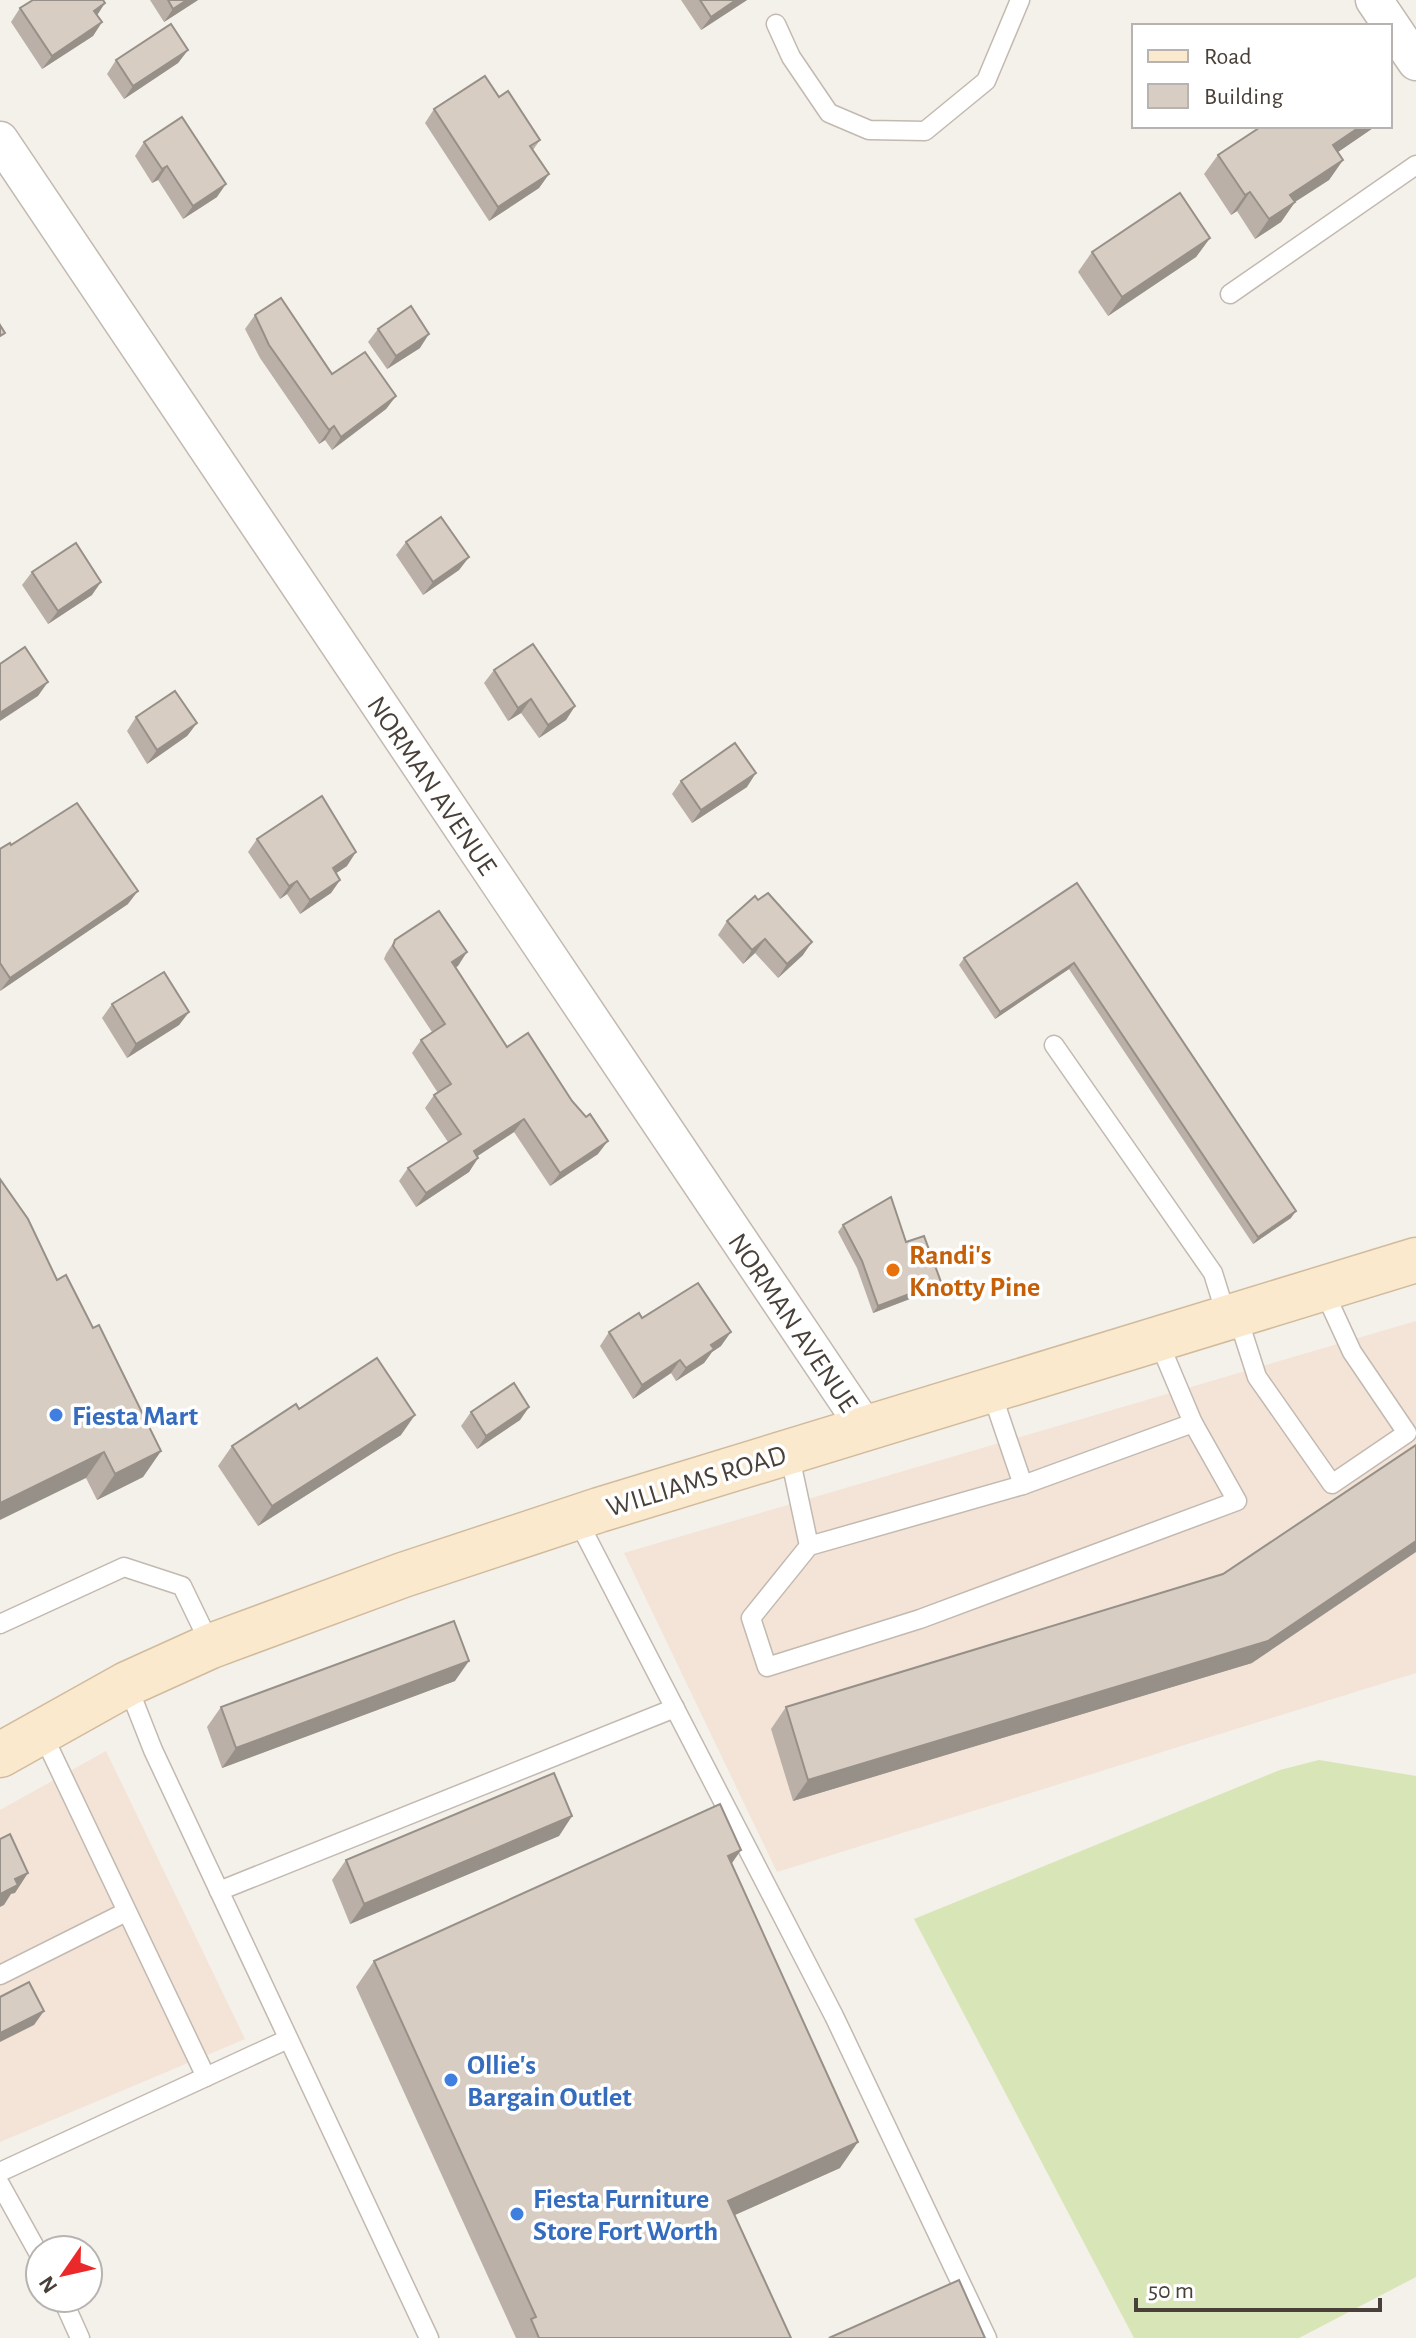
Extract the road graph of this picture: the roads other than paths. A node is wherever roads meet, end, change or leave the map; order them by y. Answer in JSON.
{"nodes":[{"id":1,"x":1020,"y":0,"type":"edge"},
{"id":2,"x":1374,"y":0,"type":"edge"},
{"id":3,"x":776,"y":24,"type":"dead end"},
{"id":4,"x":1390,"y":24,"type":"edge"},
{"id":5,"x":1392,"y":27,"type":"edge"},
{"id":6,"x":1416,"y":62,"type":"edge"},
{"id":7,"x":0,"y":140,"type":"edge"},
{"id":8,"x":1416,"y":165,"type":"edge"},
{"id":9,"x":1230,"y":294,"type":"dead end"},
{"id":10,"x":1054,"y":1045,"type":"dead end"},
{"id":11,"x":1416,"y":1260,"type":"edge"},
{"id":12,"x":1323,"y":1289,"type":"junction"},
{"id":13,"x":1232,"y":1317,"type":"junction"},
{"id":14,"x":1158,"y":1340,"type":"junction"},
{"id":15,"x":991,"y":1391,"type":"junction"},
{"id":16,"x":1193,"y":1423,"type":"junction"},
{"id":17,"x":866,"y":1429,"type":"junction"},
{"id":18,"x":789,"y":1452,"type":"junction"},
{"id":19,"x":1023,"y":1485,"type":"junction"},
{"id":20,"x":576,"y":1517,"type":"junction"},
{"id":21,"x":809,"y":1546,"type":"junction"},
{"id":22,"x":0,"y":1624,"type":"edge"},
{"id":23,"x":211,"y":1646,"type":"junction"},
{"id":24,"x":127,"y":1684,"type":"junction"},
{"id":25,"x":675,"y":1708,"type":"junction"},
{"id":26,"x":42,"y":1733,"type":"junction"},
{"id":27,"x":0,"y":1755,"type":"edge"},
{"id":28,"x":219,"y":1891,"type":"junction"},
{"id":29,"x":126,"y":1912,"type":"junction"},
{"id":30,"x":0,"y":1975,"type":"edge"},
{"id":31,"x":288,"y":2039,"type":"junction"},
{"id":32,"x":206,"y":2077,"type":"junction"},
{"id":33,"x":0,"y":2172,"type":"edge"},
{"id":34,"x":0,"y":2184,"type":"edge"},
{"id":35,"x":28,"y":2234,"type":"edge"},
{"id":36,"x":69,"y":2314,"type":"edge"},
{"id":37,"x":80,"y":2338,"type":"edge"},
{"id":38,"x":429,"y":2338,"type":"edge"},
{"id":39,"x":987,"y":2338,"type":"edge"}],
"edges":[{"from":1,"to":3,"type":"lane"},
{"from":2,"to":4,"type":"street"},
{"from":5,"to":6,"type":"street"},
{"from":7,"to":17,"type":"street","name":"NORMAN AVENUE"},
{"from":8,"to":9,"type":"lane"},
{"from":10,"to":13,"type":"lane"},
{"from":11,"to":12,"type":"street","name":"WILLIAMS ROAD"},
{"from":12,"to":13,"type":"street","name":"WILLIAMS ROAD"},
{"from":12,"to":13,"type":"lane"},
{"from":13,"to":14,"type":"street","name":"WILLIAMS ROAD"},
{"from":14,"to":15,"type":"street","name":"WILLIAMS ROAD"},
{"from":14,"to":16,"type":"lane"},
{"from":15,"to":17,"type":"street","name":"WILLIAMS ROAD"},
{"from":15,"to":19,"type":"lane"},
{"from":16,"to":19,"type":"lane"},
{"from":16,"to":21,"type":"lane"},
{"from":17,"to":18,"type":"street","name":"WILLIAMS ROAD"},
{"from":18,"to":20,"type":"street","name":"WILLIAMS ROAD"},
{"from":18,"to":21,"type":"lane"},
{"from":19,"to":21,"type":"lane"},
{"from":20,"to":23,"type":"street","name":"WILLIAMS ROAD"},
{"from":20,"to":25,"type":"lane"},
{"from":22,"to":23,"type":"lane"},
{"from":23,"to":24,"type":"street","name":"WILLIAMS ROAD"},
{"from":24,"to":26,"type":"street","name":"WILLIAMS ROAD"},
{"from":24,"to":28,"type":"lane"},
{"from":25,"to":28,"type":"lane"},
{"from":25,"to":39,"type":"lane"},
{"from":26,"to":27,"type":"street","name":"WILLIAMS ROAD"},
{"from":26,"to":29,"type":"lane"},
{"from":28,"to":31,"type":"lane"},
{"from":29,"to":30,"type":"lane"},
{"from":29,"to":32,"type":"lane"},
{"from":31,"to":32,"type":"lane"},
{"from":31,"to":38,"type":"lane"},
{"from":32,"to":33,"type":"lane"},
{"from":34,"to":35,"type":"lane"},
{"from":36,"to":37,"type":"lane"}]}
